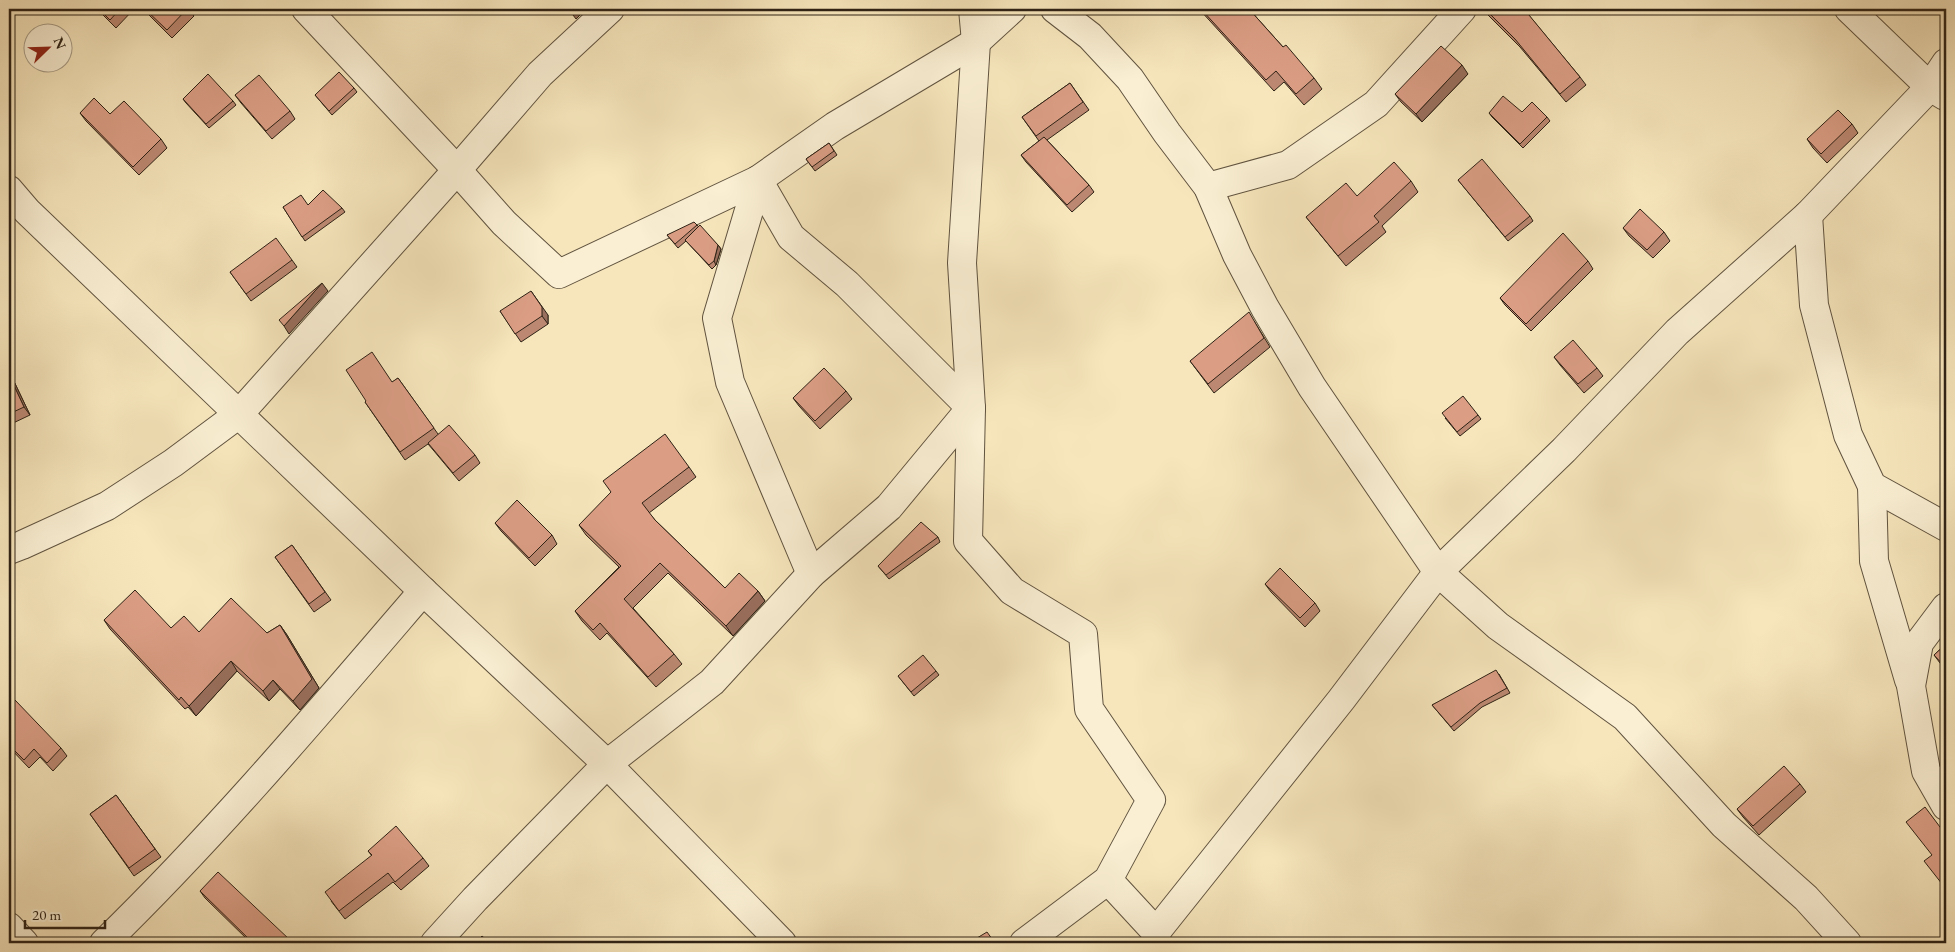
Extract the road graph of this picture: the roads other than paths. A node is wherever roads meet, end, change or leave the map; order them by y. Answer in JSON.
{"nodes":[{"id":1,"x":306,"y":9,"type":"edge"},
{"id":2,"x":610,"y":9,"type":"edge"},
{"id":3,"x":973,"y":9,"type":"edge"},
{"id":4,"x":1012,"y":9,"type":"edge"},
{"id":5,"x":1055,"y":9,"type":"edge"},
{"id":6,"x":1462,"y":9,"type":"edge"},
{"id":7,"x":1849,"y":9,"type":"edge"},
{"id":8,"x":976,"y":42,"type":"junction"},
{"id":9,"x":1946,"y":63,"type":"edge"},
{"id":10,"x":1938,"y":92,"type":"edge"},
{"id":11,"x":457,"y":170,"type":"junction"},
{"id":12,"x":758,"y":180,"type":"junction"},
{"id":13,"x":1208,"y":187,"type":"junction"},
{"id":14,"x":9,"y":190,"type":"edge"},
{"id":15,"x":18,"y":213,"type":"edge"},
{"id":16,"x":1808,"y":215,"type":"junction"},
{"id":17,"x":971,"y":408,"type":"junction"},
{"id":18,"x":239,"y":414,"type":"junction"},
{"id":19,"x":1872,"y":486,"type":"junction"},
{"id":20,"x":1946,"y":527,"type":"edge"},
{"id":21,"x":13,"y":553,"type":"edge"},
{"id":22,"x":1438,"y":572,"type":"junction"},
{"id":23,"x":811,"y":574,"type":"junction"},
{"id":24,"x":423,"y":591,"type":"junction"},
{"id":25,"x":1946,"y":607,"type":"edge"},
{"id":26,"x":1911,"y":686,"type":"junction"},
{"id":27,"x":607,"y":764,"type":"junction"},
{"id":28,"x":1946,"y":806,"type":"edge"},
{"id":29,"x":1108,"y":880,"type":"junction"},
{"id":30,"x":9,"y":927,"type":"edge"},
{"id":31,"x":1157,"y":938,"type":"edge"},
{"id":32,"x":24,"y":943,"type":"edge"},
{"id":33,"x":104,"y":943,"type":"edge"},
{"id":34,"x":435,"y":943,"type":"edge"},
{"id":35,"x":782,"y":943,"type":"edge"},
{"id":36,"x":1024,"y":943,"type":"edge"},
{"id":37,"x":1847,"y":943,"type":"edge"}],
"edges":[{"from":1,"to":11,"type":"street"},
{"from":2,"to":11,"type":"street"},
{"from":3,"to":8,"type":"street"},
{"from":4,"to":8,"type":"street"},
{"from":5,"to":13,"type":"street"},
{"from":6,"to":13,"type":"street"},
{"from":7,"to":10,"type":"street"},
{"from":8,"to":12,"type":"street"},
{"from":8,"to":17,"type":"street"},
{"from":9,"to":10,"type":"street"},
{"from":10,"to":16,"type":"street"},
{"from":11,"to":12,"type":"street"},
{"from":11,"to":18,"type":"street"},
{"from":12,"to":17,"type":"street"},
{"from":12,"to":23,"type":"street"},
{"from":13,"to":22,"type":"street"},
{"from":14,"to":15,"type":"street"},
{"from":15,"to":18,"type":"street"},
{"from":16,"to":19,"type":"street"},
{"from":16,"to":22,"type":"street"},
{"from":17,"to":23,"type":"street"},
{"from":17,"to":29,"type":"street"},
{"from":18,"to":21,"type":"street"},
{"from":18,"to":24,"type":"street"},
{"from":19,"to":20,"type":"street"},
{"from":19,"to":26,"type":"street"},
{"from":22,"to":31,"type":"street"},
{"from":22,"to":37,"type":"street"},
{"from":23,"to":27,"type":"street"},
{"from":24,"to":27,"type":"street"},
{"from":24,"to":33,"type":"street"},
{"from":25,"to":26,"type":"street"},
{"from":26,"to":28,"type":"street"},
{"from":27,"to":34,"type":"street"},
{"from":27,"to":35,"type":"street"},
{"from":29,"to":31,"type":"street"},
{"from":29,"to":36,"type":"street"},
{"from":30,"to":32,"type":"street"}]}
